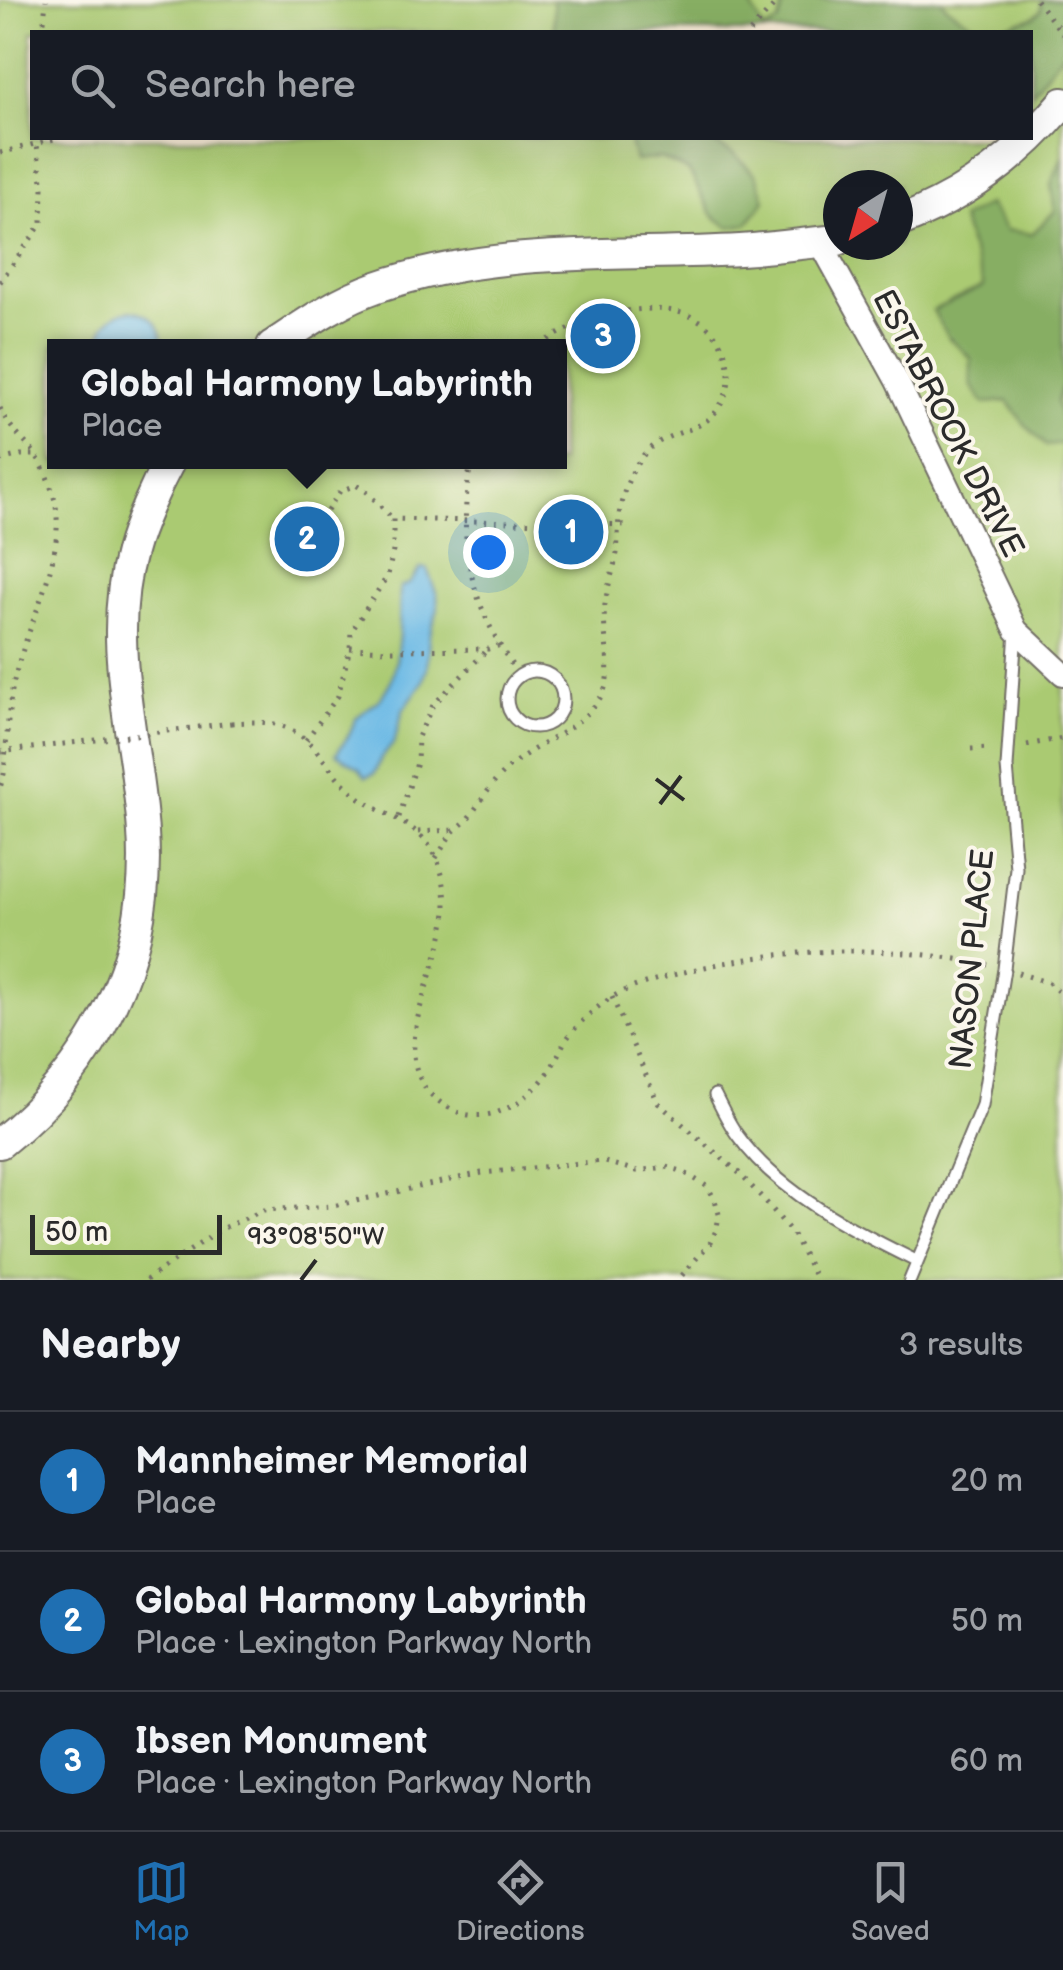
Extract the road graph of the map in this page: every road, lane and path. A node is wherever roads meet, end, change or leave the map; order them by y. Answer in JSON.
{"nodes":[{"id":1,"x":46,"y":0,"type":"edge"},
{"id":2,"x":779,"y":0,"type":"edge"},
{"id":3,"x":1036,"y":0,"type":"edge"},
{"id":4,"x":43,"y":30,"type":"edge"},
{"id":5,"x":752,"y":30,"type":"edge"},
{"id":6,"x":1063,"y":34,"type":"edge"},
{"id":7,"x":1063,"y":103,"type":"edge"},
{"id":8,"x":1033,"y":135,"type":"edge"},
{"id":9,"x":1028,"y":140,"type":"edge"},
{"id":10,"x":35,"y":141,"type":"edge"},
{"id":11,"x":0,"y":153,"type":"edge"},
{"id":12,"x":913,"y":216,"type":"edge"},
{"id":13,"x":823,"y":242,"type":"edge"},
{"id":14,"x":838,"y":260,"type":"edge"},
{"id":15,"x":0,"y":282,"type":"edge"},
{"id":16,"x":283,"y":339,"type":"edge"},
{"id":17,"x":552,"y":339,"type":"edge"},
{"id":18,"x":0,"y":408,"type":"edge"},
{"id":19,"x":36,"y":455,"type":"junction"},
{"id":20,"x":0,"y":460,"type":"edge"},
{"id":21,"x":166,"y":469,"type":"edge"},
{"id":22,"x":470,"y":469,"type":"edge"},
{"id":23,"x":328,"y":511,"type":"dead end"},
{"id":24,"x":394,"y":519,"type":"junction"},
{"id":25,"x":465,"y":522,"type":"junction"},
{"id":26,"x":619,"y":523,"type":"junction"},
{"id":27,"x":628,"y":524,"type":"dead end"},
{"id":28,"x":1016,"y":630,"type":"junction"},
{"id":29,"x":498,"y":646,"type":"junction"},
{"id":30,"x":350,"y":648,"type":"junction"},
{"id":31,"x":488,"y":649,"type":"junction"},
{"id":32,"x":1063,"y":674,"type":"edge"},
{"id":33,"x":520,"y":677,"type":"junction"},
{"id":34,"x":306,"y":740,"type":"junction"},
{"id":35,"x":0,"y":752,"type":"edge"},
{"id":36,"x":0,"y":788,"type":"edge"},
{"id":37,"x":398,"y":818,"type":"junction"},
{"id":38,"x":455,"y":830,"type":"junction"},
{"id":39,"x":417,"y":832,"type":"junction"},
{"id":40,"x":436,"y":858,"type":"junction"},
{"id":41,"x":1004,"y":969,"type":"junction"},
{"id":42,"x":1063,"y":996,"type":"edge"},
{"id":43,"x":612,"y":997,"type":"junction"},
{"id":44,"x":715,"y":1096,"type":"dead end"},
{"id":45,"x":0,"y":1143,"type":"edge"},
{"id":46,"x":916,"y":1261,"type":"junction"},
{"id":47,"x":146,"y":1280,"type":"edge"},
{"id":48,"x":678,"y":1280,"type":"edge"},
{"id":49,"x":817,"y":1280,"type":"edge"},
{"id":50,"x":910,"y":1280,"type":"edge"}],
"edges":[{"from":1,"to":4,"type":"path"},
{"from":2,"to":5,"type":"path"},
{"from":3,"to":6,"type":"path"},
{"from":7,"to":8,"type":"main road"},
{"from":9,"to":12,"type":"main road"},
{"from":10,"to":11,"type":"path"},
{"from":10,"to":15,"type":"path"},
{"from":13,"to":16,"type":"main road"},
{"from":14,"to":28,"type":"street","name":"ESTABROOK DRIVE"},
{"from":17,"to":26,"type":"path"},
{"from":18,"to":19,"type":"path"},
{"from":19,"to":20,"type":"path"},
{"from":19,"to":36,"type":"path"},
{"from":21,"to":45,"type":"main road"},
{"from":22,"to":25,"type":"path"},
{"from":23,"to":24,"type":"path"},
{"from":24,"to":25,"type":"path"},
{"from":24,"to":30,"type":"path"},
{"from":25,"to":26,"type":"path"},
{"from":25,"to":29,"type":"path"},
{"from":26,"to":27,"type":"path"},
{"from":26,"to":38,"type":"path"},
{"from":28,"to":32,"type":"street","name":"ESTABROOK DRIVE"},
{"from":28,"to":41,"type":"lane","name":"NASON PLACE"},
{"from":29,"to":31,"type":"path"},
{"from":29,"to":33,"type":"path"},
{"from":30,"to":31,"type":"path"},
{"from":30,"to":34,"type":"path"},
{"from":31,"to":37,"type":"path"},
{"from":33,"to":33,"type":"lane"},
{"from":34,"to":35,"type":"path","bridge":true},
{"from":34,"to":37,"type":"path"},
{"from":37,"to":39,"type":"path"},
{"from":38,"to":39,"type":"path"},
{"from":38,"to":40,"type":"path"},
{"from":39,"to":40,"type":"path"},
{"from":40,"to":43,"type":"path"},
{"from":41,"to":42,"type":"path"},
{"from":41,"to":43,"type":"path"},
{"from":41,"to":46,"type":"lane","name":"NASON PLACE"},
{"from":43,"to":49,"type":"path"},
{"from":44,"to":46,"type":"lane"},
{"from":46,"to":50,"type":"lane","name":"NASON PLACE"},
{"from":47,"to":48,"type":"path"}]}
